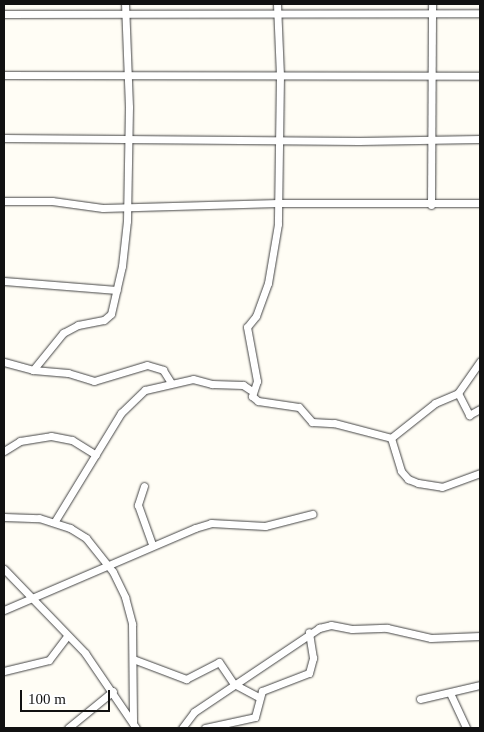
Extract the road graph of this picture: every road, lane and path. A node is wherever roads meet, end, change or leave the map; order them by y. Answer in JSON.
{"nodes":[{"id":1,"x":125,"y":4,"type":"edge"},
{"id":2,"x":432,"y":4,"type":"edge"},
{"id":3,"x":277,"y":8,"type":"edge"},
{"id":4,"x":125,"y":13,"type":"junction"},
{"id":5,"x":480,"y":13,"type":"edge"},
{"id":6,"x":4,"y":14,"type":"edge"},
{"id":7,"x":432,"y":14,"type":"junction"},
{"id":8,"x":4,"y":75,"type":"edge"},
{"id":9,"x":126,"y":75,"type":"junction"},
{"id":10,"x":280,"y":75,"type":"junction"},
{"id":11,"x":480,"y":76,"type":"edge"},
{"id":12,"x":430,"y":78,"type":"junction"},
{"id":13,"x":4,"y":138,"type":"edge"},
{"id":14,"x":127,"y":138,"type":"junction"},
{"id":15,"x":279,"y":139,"type":"junction"},
{"id":16,"x":480,"y":139,"type":"edge"},
{"id":17,"x":430,"y":141,"type":"junction"},
{"id":18,"x":4,"y":201,"type":"edge"},
{"id":19,"x":278,"y":203,"type":"junction"},
{"id":20,"x":480,"y":203,"type":"edge"},
{"id":21,"x":431,"y":205,"type":"junction"},
{"id":22,"x":126,"y":208,"type":"junction"},
{"id":23,"x":4,"y":281,"type":"edge"},
{"id":24,"x":117,"y":290,"type":"junction"},
{"id":25,"x":480,"y":361,"type":"edge"},
{"id":26,"x":4,"y":362,"type":"edge"},
{"id":27,"x":33,"y":370,"type":"junction"},
{"id":28,"x":171,"y":383,"type":"junction"},
{"id":29,"x":252,"y":391,"type":"junction"},
{"id":30,"x":458,"y":393,"type":"junction"},
{"id":31,"x":480,"y":409,"type":"edge"},
{"id":32,"x":391,"y":438,"type":"junction"},
{"id":33,"x":4,"y":451,"type":"edge"},
{"id":34,"x":96,"y":455,"type":"junction"},
{"id":35,"x":480,"y":472,"type":"edge"},
{"id":36,"x":144,"y":486,"type":"dead end"},
{"id":37,"x":312,"y":514,"type":"dead end"},
{"id":38,"x":4,"y":517,"type":"edge"},
{"id":39,"x":54,"y":521,"type":"junction"},
{"id":40,"x":152,"y":544,"type":"junction"},
{"id":41,"x":107,"y":564,"type":"junction"},
{"id":42,"x":4,"y":569,"type":"edge"},
{"id":43,"x":30,"y":597,"type":"junction"},
{"id":44,"x":4,"y":610,"type":"edge"},
{"id":45,"x":309,"y":632,"type":"junction"},
{"id":46,"x":67,"y":636,"type":"junction"},
{"id":47,"x":480,"y":636,"type":"edge"},
{"id":48,"x":133,"y":658,"type":"junction"},
{"id":49,"x":4,"y":671,"type":"edge"},
{"id":50,"x":234,"y":684,"type":"junction"},
{"id":51,"x":480,"y":685,"type":"edge"},
{"id":52,"x":113,"y":691,"type":"junction"},
{"id":53,"x":450,"y":692,"type":"junction"},
{"id":54,"x":258,"y":697,"type":"junction"},
{"id":55,"x":420,"y":699,"type":"dead end"},
{"id":56,"x":134,"y":726,"type":"edge"},
{"id":57,"x":68,"y":728,"type":"edge"},
{"id":58,"x":182,"y":728,"type":"edge"},
{"id":59,"x":205,"y":728,"type":"edge"},
{"id":60,"x":466,"y":728,"type":"edge"}],
"edges":[{"from":1,"to":4,"type":"street"},
{"from":2,"to":7,"type":"street"},
{"from":3,"to":4,"type":"street"},
{"from":3,"to":7,"type":"street"},
{"from":3,"to":10,"type":"street"},
{"from":4,"to":6,"type":"street"},
{"from":4,"to":9,"type":"street"},
{"from":5,"to":7,"type":"street"},
{"from":7,"to":12,"type":"street"},
{"from":8,"to":9,"type":"street"},
{"from":9,"to":10,"type":"street"},
{"from":9,"to":14,"type":"street"},
{"from":10,"to":12,"type":"street"},
{"from":10,"to":15,"type":"street"},
{"from":11,"to":12,"type":"street"},
{"from":12,"to":17,"type":"street"},
{"from":13,"to":14,"type":"street"},
{"from":14,"to":15,"type":"street"},
{"from":14,"to":22,"type":"street"},
{"from":15,"to":17,"type":"street"},
{"from":15,"to":19,"type":"street"},
{"from":16,"to":17,"type":"street"},
{"from":17,"to":21,"type":"street"},
{"from":18,"to":22,"type":"street"},
{"from":19,"to":21,"type":"street"},
{"from":19,"to":22,"type":"street"},
{"from":19,"to":29,"type":"street"},
{"from":20,"to":21,"type":"street"},
{"from":22,"to":24,"type":"street"},
{"from":23,"to":24,"type":"street"},
{"from":24,"to":27,"type":"street"},
{"from":25,"to":30,"type":"street"},
{"from":26,"to":27,"type":"street"},
{"from":27,"to":28,"type":"street"},
{"from":28,"to":29,"type":"street"},
{"from":28,"to":34,"type":"street"},
{"from":29,"to":32,"type":"street"},
{"from":30,"to":31,"type":"street"},
{"from":30,"to":32,"type":"street"},
{"from":32,"to":35,"type":"street"},
{"from":33,"to":34,"type":"street"},
{"from":34,"to":39,"type":"street"},
{"from":36,"to":40,"type":"street"},
{"from":37,"to":40,"type":"street"},
{"from":38,"to":39,"type":"street"},
{"from":39,"to":41,"type":"street"},
{"from":40,"to":41,"type":"street"},
{"from":41,"to":43,"type":"street"},
{"from":41,"to":48,"type":"street"},
{"from":42,"to":43,"type":"street"},
{"from":43,"to":44,"type":"street"},
{"from":43,"to":46,"type":"street"},
{"from":45,"to":47,"type":"street"},
{"from":45,"to":50,"type":"street"},
{"from":45,"to":54,"type":"street"},
{"from":46,"to":49,"type":"street"},
{"from":46,"to":52,"type":"street"},
{"from":48,"to":50,"type":"street"},
{"from":48,"to":56,"type":"street"},
{"from":50,"to":54,"type":"street"},
{"from":50,"to":58,"type":"street"},
{"from":51,"to":53,"type":"street"},
{"from":52,"to":56,"type":"street"},
{"from":52,"to":57,"type":"street"},
{"from":53,"to":55,"type":"street"},
{"from":53,"to":60,"type":"street"},
{"from":54,"to":59,"type":"street"}]}
